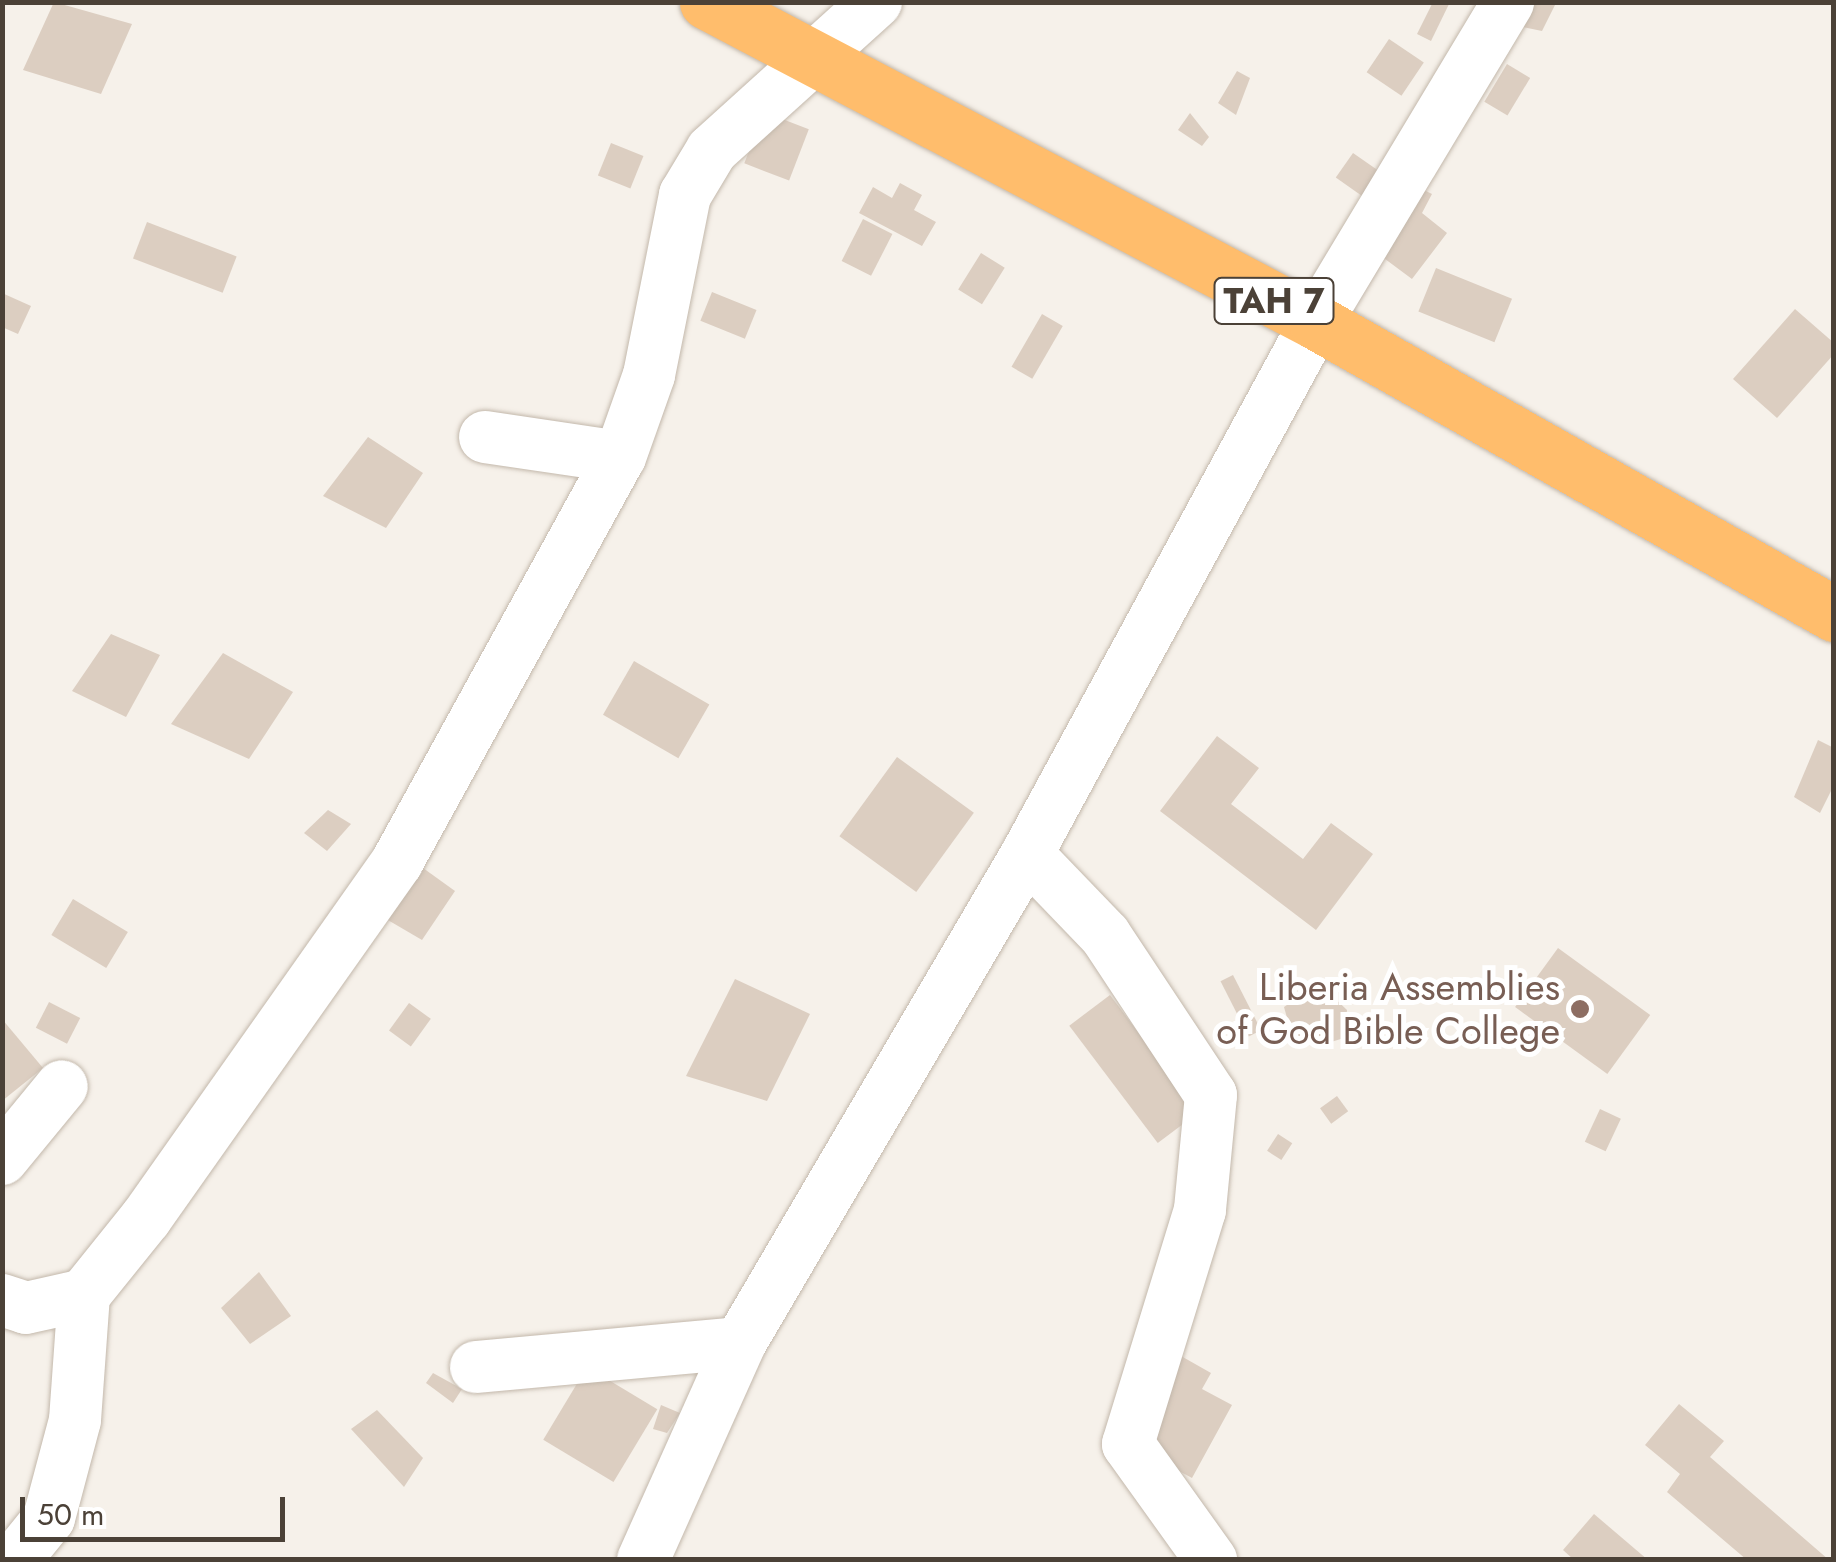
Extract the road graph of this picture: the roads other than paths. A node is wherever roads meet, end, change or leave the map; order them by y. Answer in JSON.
{"nodes":[{"id":1,"x":707,"y":2,"type":"edge"},
{"id":2,"x":876,"y":2,"type":"edge"},
{"id":3,"x":1508,"y":2,"type":"edge"},
{"id":4,"x":807,"y":60,"type":"junction"},
{"id":5,"x":1316,"y":322,"type":"junction"},
{"id":6,"x":485,"y":437,"type":"dead end"},
{"id":7,"x":620,"y":456,"type":"junction"},
{"id":8,"x":1834,"y":614,"type":"edge"},
{"id":9,"x":1027,"y":854,"type":"junction"},
{"id":10,"x":62,"y":1086,"type":"dead end"},
{"id":11,"x":2,"y":1159,"type":"edge"},
{"id":12,"x":84,"y":1295,"type":"junction"},
{"id":13,"x":2,"y":1300,"type":"edge"},
{"id":14,"x":740,"y":1342,"type":"junction"},
{"id":15,"x":476,"y":1367,"type":"dead end"},
{"id":16,"x":15,"y":1560,"type":"edge"},
{"id":17,"x":643,"y":1560,"type":"edge"},
{"id":18,"x":1211,"y":1560,"type":"edge"}],
"edges":[{"from":1,"to":4,"type":"highway","number":"TAH 7"},
{"from":2,"to":4,"type":"street"},
{"from":3,"to":5,"type":"street"},
{"from":4,"to":5,"type":"highway","number":"TAH 7"},
{"from":4,"to":7,"type":"street"},
{"from":5,"to":8,"type":"highway","number":"TAH 7"},
{"from":5,"to":9,"type":"street"},
{"from":6,"to":7,"type":"street"},
{"from":7,"to":12,"type":"street"},
{"from":9,"to":14,"type":"street"},
{"from":9,"to":18,"type":"street"},
{"from":10,"to":11,"type":"street"},
{"from":12,"to":13,"type":"street"},
{"from":12,"to":16,"type":"street"},
{"from":14,"to":15,"type":"street"},
{"from":14,"to":17,"type":"street"}]}
